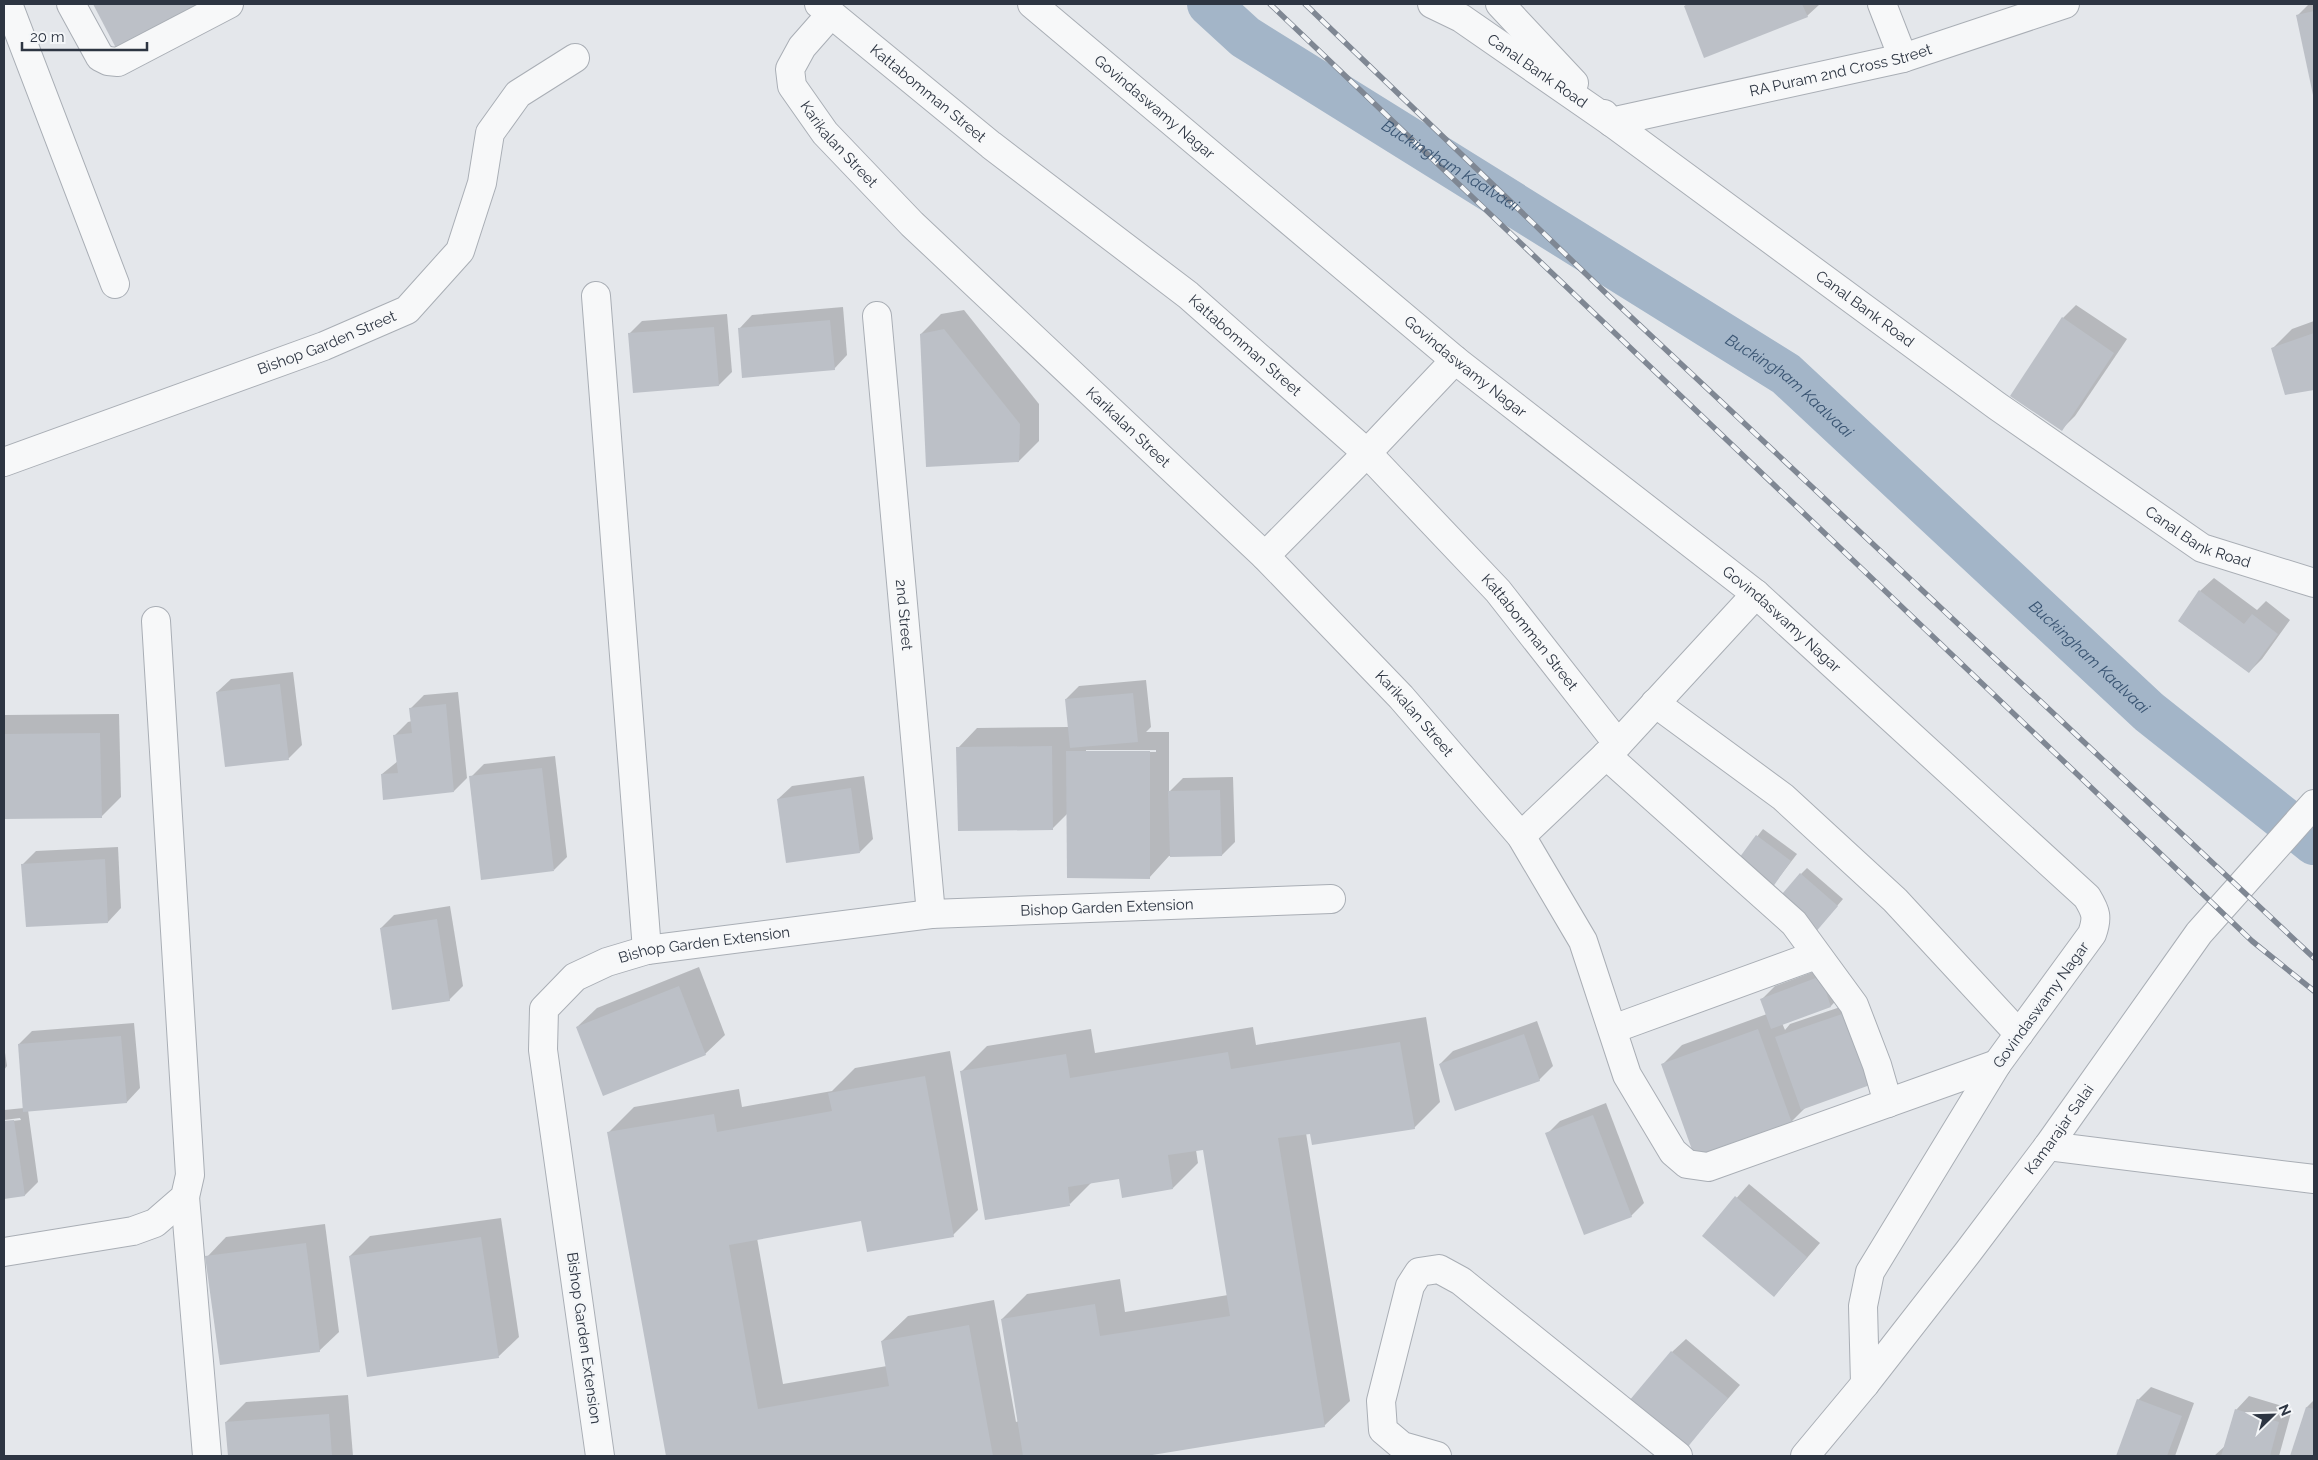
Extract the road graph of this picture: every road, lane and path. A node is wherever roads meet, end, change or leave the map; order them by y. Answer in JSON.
{"nodes":[{"id":1,"x":8,"y":4,"type":"edge"},
{"id":2,"x":72,"y":4,"type":"edge"},
{"id":3,"x":229,"y":4,"type":"edge"},
{"id":4,"x":1032,"y":4,"type":"edge"},
{"id":5,"x":1432,"y":4,"type":"edge"},
{"id":6,"x":1500,"y":4,"type":"edge"},
{"id":7,"x":1882,"y":4,"type":"edge"},
{"id":8,"x":2065,"y":4,"type":"edge"},
{"id":9,"x":825,"y":9,"type":"edge"},
{"id":10,"x":575,"y":58,"type":"dead end"},
{"id":11,"x":1903,"y":58,"type":"junction"},
{"id":12,"x":1612,"y":122,"type":"junction"},
{"id":13,"x":115,"y":284,"type":"dead end"},
{"id":14,"x":596,"y":296,"type":"dead end"},
{"id":15,"x":877,"y":316,"type":"dead end"},
{"id":16,"x":1455,"y":360,"type":"junction"},
{"id":17,"x":1367,"y":453,"type":"junction"},
{"id":18,"x":4,"y":462,"type":"edge"},
{"id":19,"x":1265,"y":556,"type":"junction"},
{"id":20,"x":2314,"y":583,"type":"edge"},
{"id":21,"x":1756,"y":594,"type":"junction"},
{"id":22,"x":156,"y":621,"type":"dead end"},
{"id":23,"x":1655,"y":703,"type":"junction"},
{"id":24,"x":1612,"y":749,"type":"junction"},
{"id":25,"x":2314,"y":804,"type":"edge"},
{"id":26,"x":1521,"y":836,"type":"junction"},
{"id":27,"x":1332,"y":899,"type":"dead end"},
{"id":28,"x":931,"y":914,"type":"junction"},
{"id":29,"x":646,"y":950,"type":"junction"},
{"id":30,"x":1816,"y":955,"type":"junction"},
{"id":31,"x":1612,"y":1029,"type":"junction"},
{"id":32,"x":2019,"y":1034,"type":"junction"},
{"id":33,"x":1997,"y":1064,"type":"junction"},
{"id":34,"x":1888,"y":1104,"type":"junction"},
{"id":35,"x":2048,"y":1146,"type":"junction"},
{"id":36,"x":2314,"y":1179,"type":"edge"},
{"id":37,"x":185,"y":1197,"type":"junction"},
{"id":38,"x":4,"y":1252,"type":"edge"},
{"id":39,"x":1865,"y":1384,"type":"junction"},
{"id":40,"x":207,"y":1456,"type":"edge"},
{"id":41,"x":600,"y":1456,"type":"edge"},
{"id":42,"x":1437,"y":1456,"type":"edge"},
{"id":43,"x":1678,"y":1456,"type":"edge"},
{"id":44,"x":1805,"y":1456,"type":"edge"}],
"edges":[{"from":1,"to":13,"type":"street"},
{"from":2,"to":3,"type":"street"},
{"from":4,"to":16,"type":"street","name":"Govindaswamy Nagar"},
{"from":5,"to":12,"type":"street","name":"Canal Bank Road"},
{"from":6,"to":12,"type":"street"},
{"from":7,"to":11,"type":"street"},
{"from":8,"to":11,"type":"street","name":"RA Puram 2nd Cross Street"},
{"from":9,"to":17,"type":"street","name":"Kattabomman Street"},
{"from":9,"to":19,"type":"street","name":"Karikalan Street"},
{"from":10,"to":18,"type":"street","name":"Bishop Garden Street"},
{"from":11,"to":12,"type":"street","name":"RA Puram 2nd Cross Street"},
{"from":12,"to":20,"type":"street","name":"Canal Bank Road"},
{"from":14,"to":29,"type":"street"},
{"from":15,"to":28,"type":"street","name":"2nd Street"},
{"from":16,"to":17,"type":"street"},
{"from":16,"to":21,"type":"street","name":"Govindaswamy Nagar"},
{"from":17,"to":19,"type":"street"},
{"from":17,"to":24,"type":"street","name":"Kattabomman Street"},
{"from":19,"to":26,"type":"street","name":"Karikalan Street"},
{"from":21,"to":23,"type":"street"},
{"from":21,"to":32,"type":"street","name":"Govindaswamy Nagar"},
{"from":22,"to":37,"type":"street"},
{"from":23,"to":24,"type":"street"},
{"from":23,"to":32,"type":"street"},
{"from":24,"to":26,"type":"street"},
{"from":24,"to":30,"type":"street","name":"Kattabomman Street"},
{"from":25,"to":35,"type":"street","name":"Kamarajar Salai"},
{"from":26,"to":31,"type":"street","name":"Karikalan Street"},
{"from":27,"to":28,"type":"street","name":"Bishop Garden Extension"},
{"from":28,"to":29,"type":"street","name":"Bishop Garden Extension"},
{"from":29,"to":41,"type":"street","name":"Bishop Garden Extension"},
{"from":30,"to":31,"type":"street"},
{"from":30,"to":34,"type":"street","name":"Kattabomman Street"},
{"from":31,"to":34,"type":"street","name":"Karikalan Street"},
{"from":32,"to":33,"type":"street","name":"Govindaswamy Nagar"},
{"from":33,"to":34,"type":"street","name":"Karikalan Street"},
{"from":33,"to":39,"type":"street","name":"Govindaswamy Nagar"},
{"from":35,"to":36,"type":"street"},
{"from":35,"to":39,"type":"street","name":"Kamarajar Salai"},
{"from":37,"to":38,"type":"street"},
{"from":37,"to":40,"type":"street"},
{"from":39,"to":44,"type":"street","name":"Kamarajar Salai"},
{"from":42,"to":43,"type":"street"}]}
